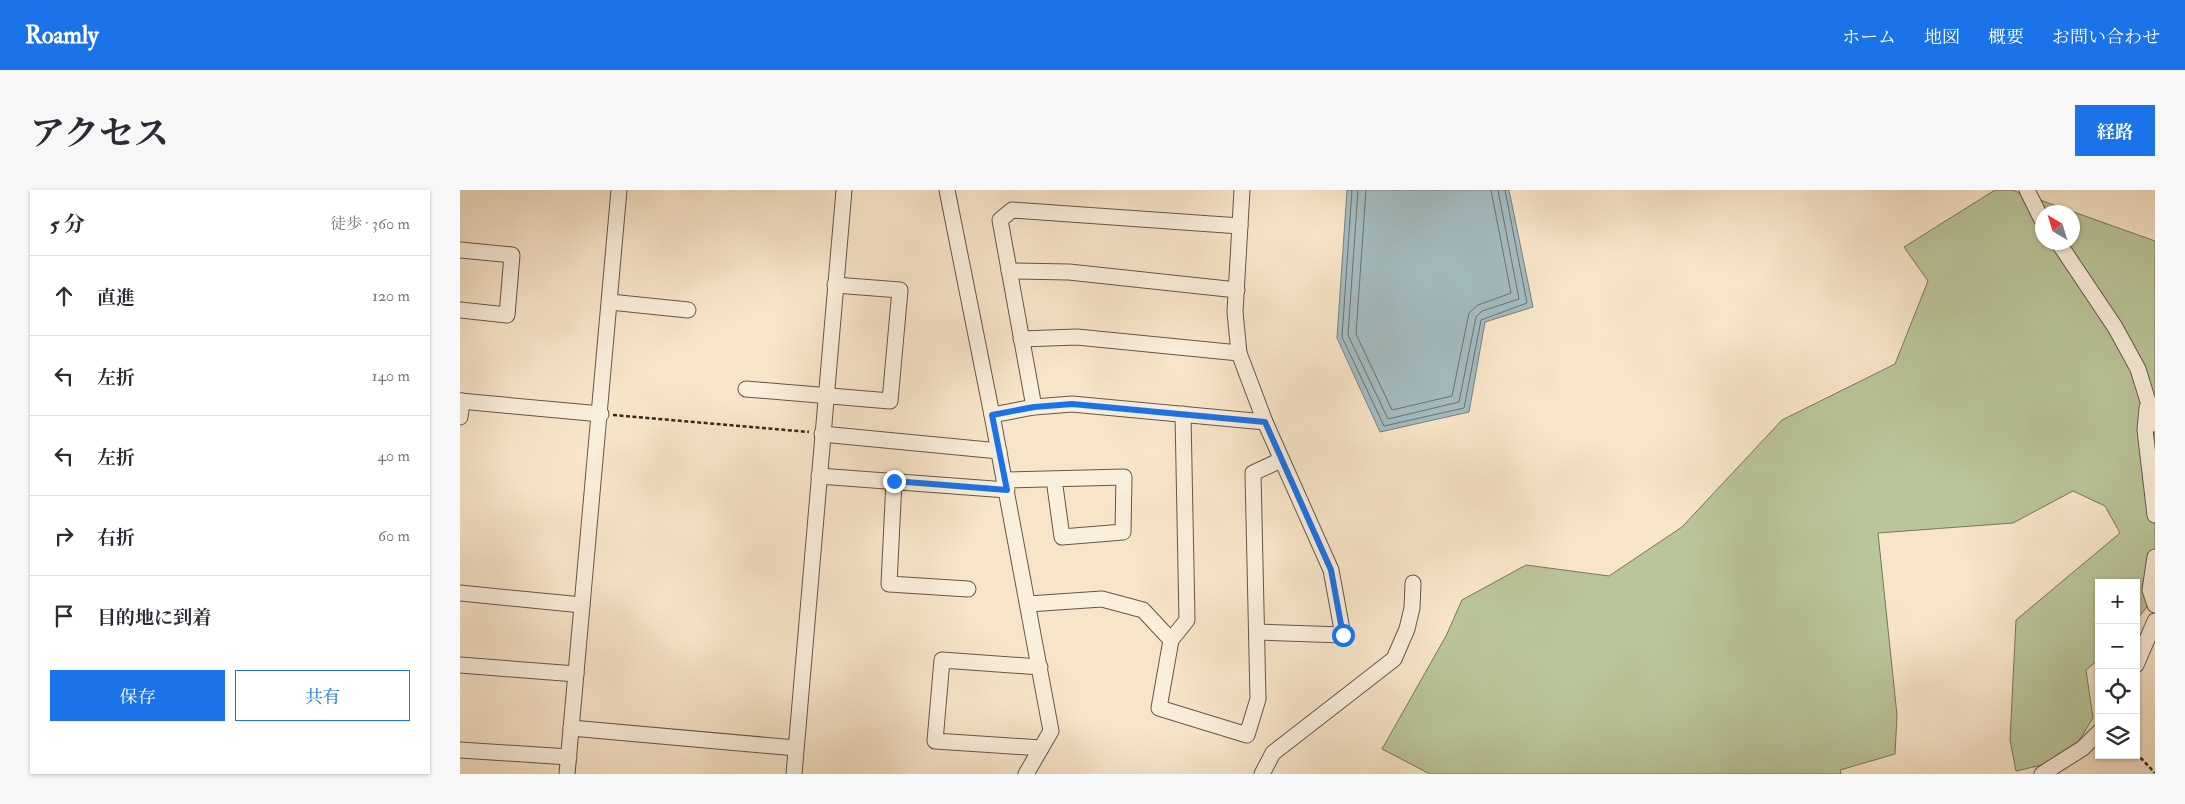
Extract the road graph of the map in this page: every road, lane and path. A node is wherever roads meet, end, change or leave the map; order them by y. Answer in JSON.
{"nodes":[{"id":1,"x":619,"y":190,"type":"edge"},
{"id":2,"x":844,"y":190,"type":"edge"},
{"id":3,"x":947,"y":190,"type":"edge"},
{"id":4,"x":1242,"y":190,"type":"edge"},
{"id":5,"x":2027,"y":190,"type":"edge"},
{"id":6,"x":2035,"y":206,"type":"edge"},
{"id":7,"x":1240,"y":226,"type":"junction"},
{"id":8,"x":460,"y":250,"type":"edge"},
{"id":9,"x":2063,"y":250,"type":"edge"},
{"id":10,"x":1009,"y":271,"type":"junction"},
{"id":11,"x":835,"y":285,"type":"junction"},
{"id":12,"x":1237,"y":290,"type":"junction"},
{"id":13,"x":610,"y":302,"type":"junction"},
{"id":14,"x":460,"y":310,"type":"edge"},
{"id":15,"x":688,"y":310,"type":"dead end"},
{"id":16,"x":1021,"y":339,"type":"junction"},
{"id":17,"x":1239,"y":353,"type":"junction"},
{"id":18,"x":746,"y":389,"type":"dead end"},
{"id":19,"x":825,"y":396,"type":"junction"},
{"id":20,"x":461,"y":401,"type":"edge"},
{"id":21,"x":2148,"y":402,"type":"junction"},
{"id":22,"x":1034,"y":407,"type":"junction"},
{"id":23,"x":601,"y":414,"type":"junction"},
{"id":24,"x":1184,"y":414,"type":"junction"},
{"id":25,"x":992,"y":415,"type":"junction"},
{"id":26,"x":460,"y":417,"type":"edge"},
{"id":27,"x":1265,"y":422,"type":"junction"},
{"id":28,"x":2155,"y":424,"type":"edge"},
{"id":29,"x":822,"y":434,"type":"junction"},
{"id":30,"x":999,"y":451,"type":"junction"},
{"id":31,"x":1281,"y":460,"type":"junction"},
{"id":32,"x":819,"y":476,"type":"junction"},
{"id":33,"x":1054,"y":479,"type":"junction"},
{"id":34,"x":894,"y":481,"type":"junction"},
{"id":35,"x":1006,"y":485,"type":"junction"},
{"id":36,"x":2155,"y":515,"type":"edge"},
{"id":37,"x":2155,"y":557,"type":"edge"},
{"id":38,"x":1413,"y":583,"type":"dead end"},
{"id":39,"x":968,"y":589,"type":"dead end"},
{"id":40,"x":460,"y":593,"type":"edge"},
{"id":41,"x":1028,"y":604,"type":"junction"},
{"id":42,"x":2155,"y":605,"type":"edge"},
{"id":43,"x":582,"y":606,"type":"junction"},
{"id":44,"x":2155,"y":621,"type":"edge"},
{"id":45,"x":1257,"y":632,"type":"junction"},
{"id":46,"x":1171,"y":640,"type":"junction"},
{"id":47,"x":2140,"y":656,"type":"edge"},
{"id":48,"x":460,"y":665,"type":"edge"},
{"id":49,"x":1040,"y":668,"type":"junction"},
{"id":50,"x":576,"y":674,"type":"junction"},
{"id":51,"x":572,"y":728,"type":"junction"},
{"id":52,"x":2095,"y":736,"type":"edge"},
{"id":53,"x":796,"y":748,"type":"junction"},
{"id":54,"x":1041,"y":748,"type":"junction"},
{"id":55,"x":460,"y":750,"type":"edge"},
{"id":56,"x":569,"y":757,"type":"junction"},
{"id":57,"x":2140,"y":757,"type":"edge"},
{"id":58,"x":2155,"y":773,"type":"edge"},
{"id":59,"x":568,"y":774,"type":"edge"},
{"id":60,"x":794,"y":774,"type":"edge"},
{"id":61,"x":1026,"y":774,"type":"edge"},
{"id":62,"x":1262,"y":774,"type":"edge"},
{"id":63,"x":2042,"y":774,"type":"edge"}],
"edges":[{"from":1,"to":13,"type":"street"},
{"from":2,"to":11,"type":"street"},
{"from":3,"to":25,"type":"street"},
{"from":4,"to":7,"type":"street"},
{"from":5,"to":6,"type":"street"},
{"from":7,"to":10,"type":"street"},
{"from":7,"to":12,"type":"street"},
{"from":8,"to":14,"type":"street"},
{"from":9,"to":21,"type":"street"},
{"from":10,"to":12,"type":"street"},
{"from":10,"to":16,"type":"street"},
{"from":11,"to":19,"type":"street"},
{"from":11,"to":19,"type":"street"},
{"from":12,"to":17,"type":"street"},
{"from":13,"to":15,"type":"street"},
{"from":13,"to":23,"type":"street"},
{"from":16,"to":17,"type":"street"},
{"from":16,"to":22,"type":"street"},
{"from":17,"to":27,"type":"street"},
{"from":18,"to":19,"type":"street"},
{"from":19,"to":29,"type":"street"},
{"from":20,"to":23,"type":"street"},
{"from":20,"to":26,"type":"street"},
{"from":21,"to":28,"type":"street"},
{"from":21,"to":36,"type":"street"},
{"from":22,"to":24,"type":"street"},
{"from":22,"to":25,"type":"street"},
{"from":23,"to":29,"type":"path"},
{"from":23,"to":43,"type":"street"},
{"from":24,"to":27,"type":"street"},
{"from":24,"to":46,"type":"street"},
{"from":25,"to":30,"type":"street"},
{"from":27,"to":31,"type":"street"},
{"from":29,"to":30,"type":"street"},
{"from":29,"to":32,"type":"street"},
{"from":30,"to":35,"type":"street"},
{"from":31,"to":45,"type":"street"},
{"from":31,"to":45,"type":"street"},
{"from":32,"to":34,"type":"street"},
{"from":32,"to":53,"type":"street"},
{"from":33,"to":33,"type":"street"},
{"from":33,"to":35,"type":"street"},
{"from":34,"to":35,"type":"street"},
{"from":34,"to":39,"type":"street"},
{"from":35,"to":41,"type":"street"},
{"from":37,"to":42,"type":"street"},
{"from":38,"to":62,"type":"street"},
{"from":40,"to":43,"type":"street"},
{"from":41,"to":46,"type":"street"},
{"from":41,"to":49,"type":"street"},
{"from":43,"to":50,"type":"street"},
{"from":44,"to":47,"type":"street"},
{"from":45,"to":46,"type":"street"},
{"from":48,"to":50,"type":"street"},
{"from":49,"to":54,"type":"street"},
{"from":49,"to":54,"type":"street"},
{"from":50,"to":51,"type":"street"},
{"from":51,"to":53,"type":"street"},
{"from":51,"to":56,"type":"street"},
{"from":52,"to":63,"type":"street"},
{"from":53,"to":60,"type":"street"},
{"from":54,"to":61,"type":"street"},
{"from":55,"to":56,"type":"street"},
{"from":56,"to":59,"type":"street"},
{"from":57,"to":58,"type":"path"}]}
